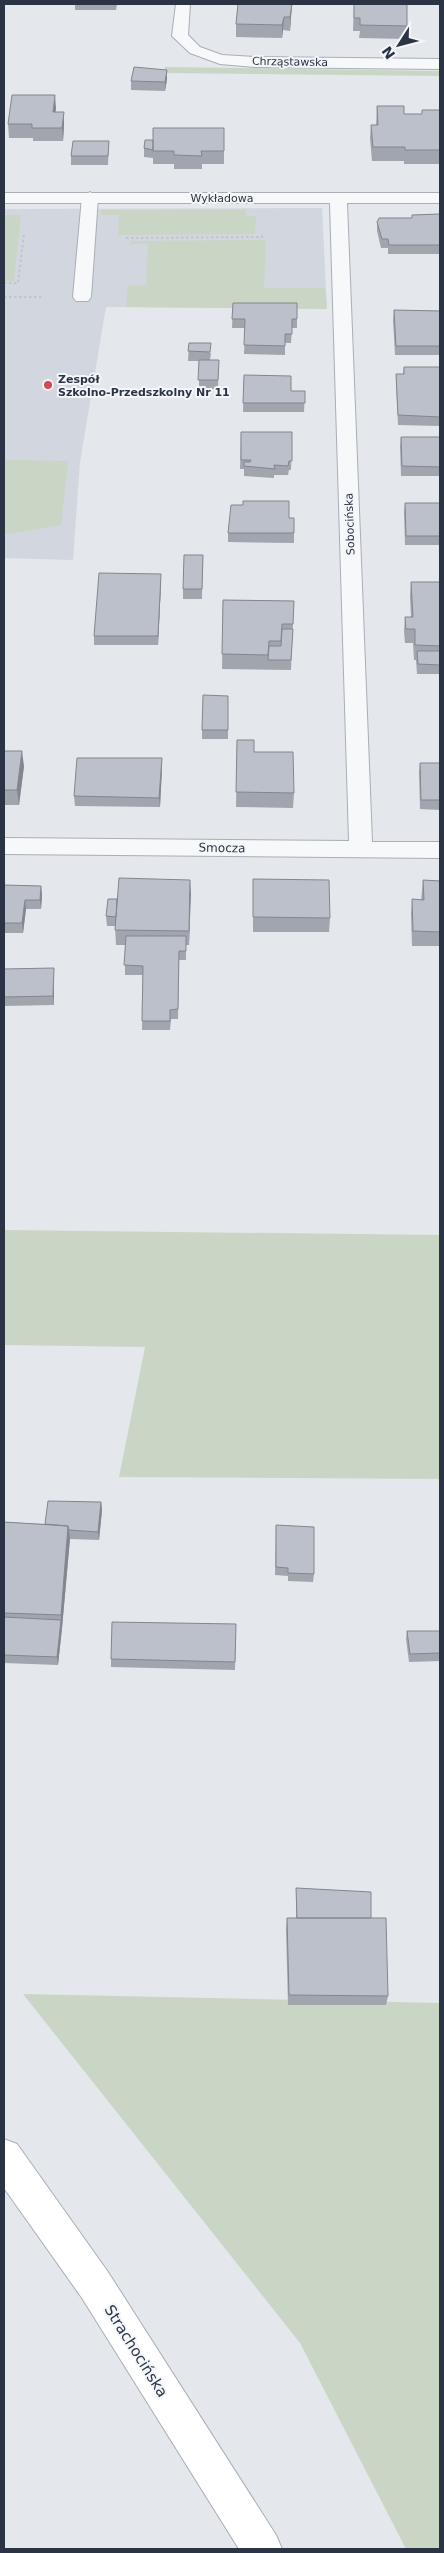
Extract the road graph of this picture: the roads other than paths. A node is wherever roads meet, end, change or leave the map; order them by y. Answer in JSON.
{"nodes":[{"id":1,"x":183,"y":4,"type":"edge"},
{"id":2,"x":440,"y":64,"type":"edge"},
{"id":3,"x":90,"y":197,"type":"junction"},
{"id":4,"x":4,"y":198,"type":"edge"},
{"id":5,"x":338,"y":198,"type":"junction"},
{"id":6,"x":440,"y":198,"type":"edge"},
{"id":7,"x":82,"y":297,"type":"road end"},
{"id":8,"x":4,"y":846,"type":"edge"},
{"id":9,"x":361,"y":849,"type":"junction"},
{"id":10,"x":440,"y":850,"type":"edge"},
{"id":11,"x":4,"y":2157,"type":"edge"},
{"id":12,"x":262,"y":2549,"type":"edge"}],
"edges":[{"from":1,"to":2,"type":"street","name":"Chrząstawska"},
{"from":3,"to":4,"type":"street","name":"Wykładowa"},
{"from":3,"to":5,"type":"street","name":"Wykładowa"},
{"from":3,"to":7,"type":"street"},
{"from":5,"to":6,"type":"street","name":"Wykładowa"},
{"from":5,"to":9,"type":"street","name":"Sobocińska"},
{"from":8,"to":9,"type":"street","name":"Smocza"},
{"from":9,"to":10,"type":"street","name":"Smocza"},
{"from":11,"to":12,"type":"main road","name":"Strachocińska"}]}
